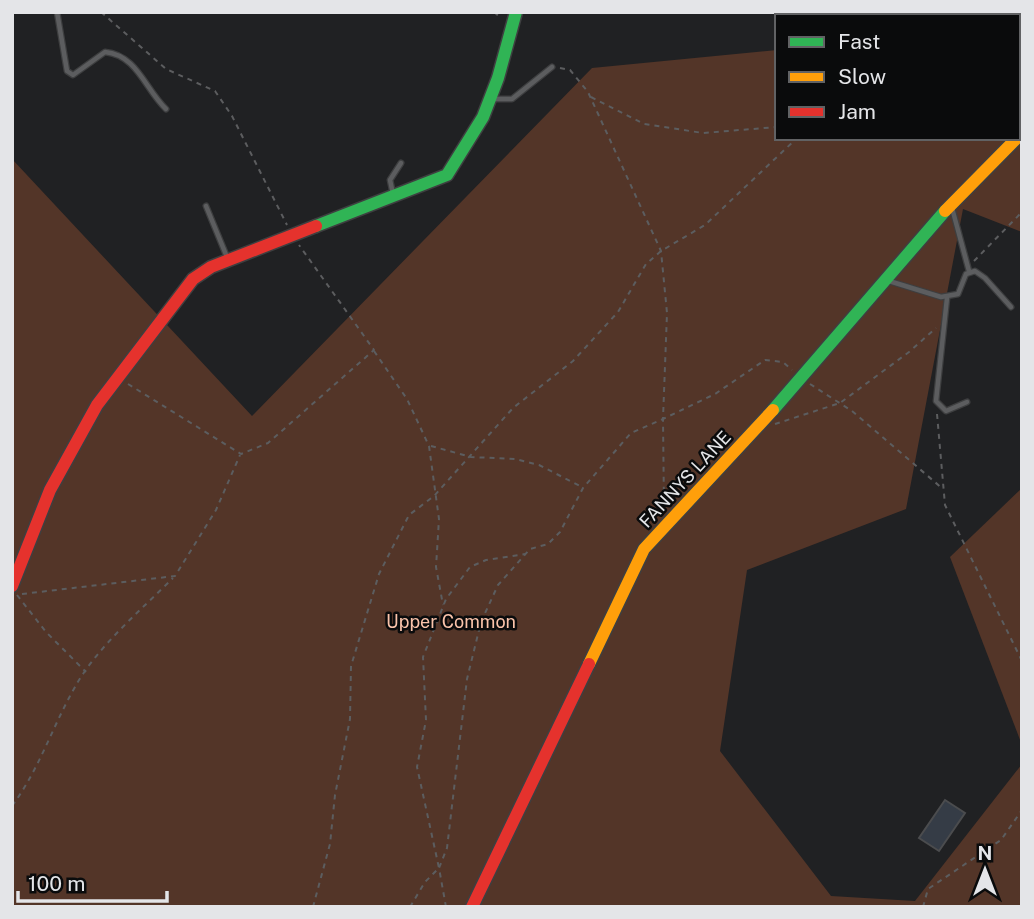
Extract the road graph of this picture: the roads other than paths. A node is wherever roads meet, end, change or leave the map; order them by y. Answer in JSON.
{"nodes":[{"id":1,"x":57,"y":12,"type":"edge"},
{"id":2,"x":516,"y":12,"type":"edge"},
{"id":3,"x":552,"y":67,"type":"road end"},
{"id":4,"x":492,"y":99,"type":"junction"},
{"id":5,"x":166,"y":108,"type":"dead end"},
{"id":6,"x":1015,"y":140,"type":"edge"},
{"id":7,"x":401,"y":163,"type":"dead end"},
{"id":8,"x":394,"y":197,"type":"junction"},
{"id":9,"x":951,"y":204,"type":"junction"},
{"id":10,"x":206,"y":206,"type":"dead end"},
{"id":11,"x":229,"y":261,"type":"junction"},
{"id":12,"x":969,"y":269,"type":"junction"},
{"id":13,"x":885,"y":279,"type":"junction"},
{"id":14,"x":947,"y":298,"type":"junction"},
{"id":15,"x":1011,"y":307,"type":"dead end"},
{"id":16,"x":967,"y":402,"type":"dead end"},
{"id":17,"x":14,"y":590,"type":"edge"},
{"id":18,"x":472,"y":907,"type":"edge"}],
"edges":[{"from":1,"to":5,"type":"lane"},
{"from":2,"to":4,"type":"street"},
{"from":3,"to":4,"type":"lane"},
{"from":4,"to":8,"type":"street"},
{"from":6,"to":9,"type":"street","name":"FANNYS LANE"},
{"from":7,"to":8,"type":"lane"},
{"from":8,"to":11,"type":"street"},
{"from":9,"to":12,"type":"lane"},
{"from":9,"to":13,"type":"street","name":"FANNYS LANE"},
{"from":10,"to":11,"type":"lane"},
{"from":11,"to":17,"type":"street"},
{"from":12,"to":14,"type":"lane"},
{"from":12,"to":15,"type":"lane"},
{"from":13,"to":14,"type":"lane"},
{"from":13,"to":18,"type":"street","name":"FANNYS LANE"},
{"from":14,"to":16,"type":"lane"}]}
